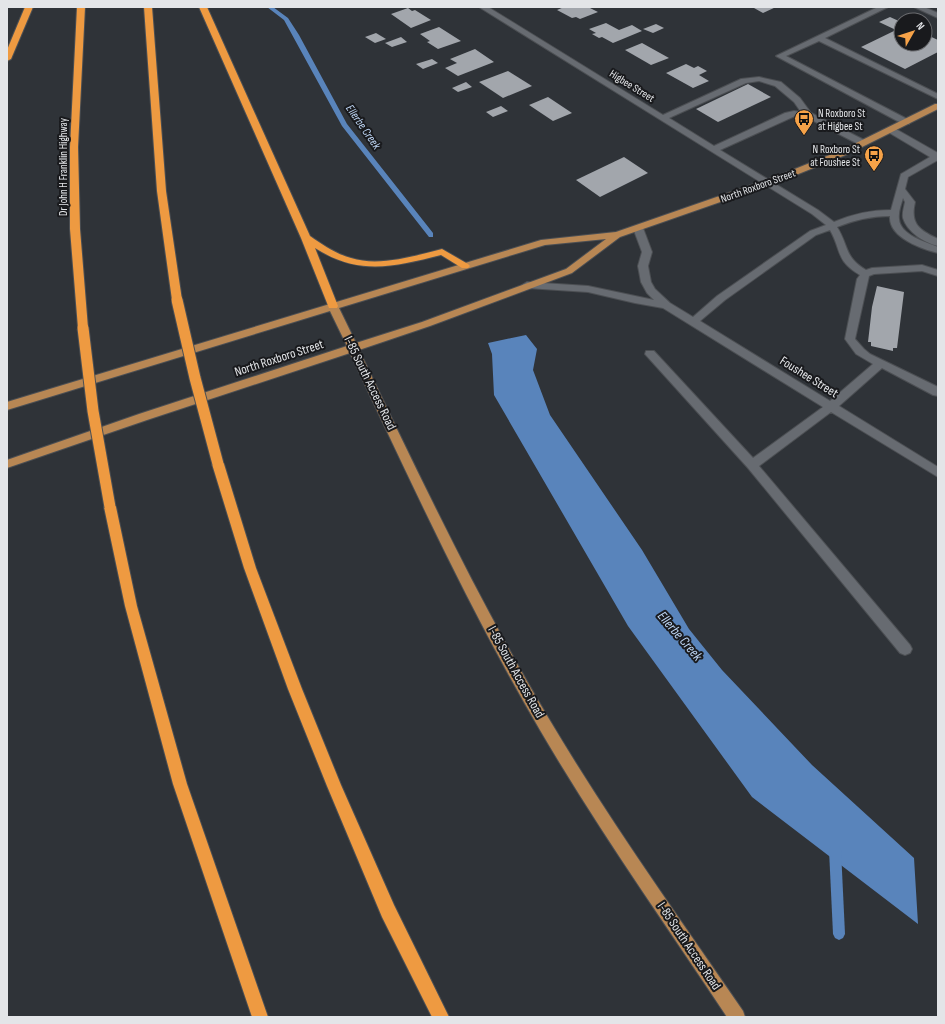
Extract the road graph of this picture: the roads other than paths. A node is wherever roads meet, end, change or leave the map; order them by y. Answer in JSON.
{"nodes":[{"id":1,"x":29,"y":7,"type":"edge"},
{"id":2,"x":81,"y":7,"type":"edge"},
{"id":3,"x":148,"y":7,"type":"edge"},
{"id":4,"x":203,"y":7,"type":"edge"},
{"id":5,"x":484,"y":7,"type":"edge"},
{"id":6,"x":884,"y":7,"type":"edge"},
{"id":7,"x":918,"y":7,"type":"edge"},
{"id":8,"x":938,"y":16,"type":"edge"},
{"id":9,"x":819,"y":38,"type":"junction"},
{"id":10,"x":7,"y":59,"type":"edge"},
{"id":11,"x":938,"y":97,"type":"edge"},
{"id":12,"x":938,"y":106,"type":"edge"},
{"id":13,"x":808,"y":115,"type":"junction"},
{"id":14,"x":663,"y":118,"type":"junction"},
{"id":15,"x":906,"y":122,"type":"junction"},
{"id":16,"x":891,"y":130,"type":"junction"},
{"id":17,"x":863,"y":143,"type":"junction"},
{"id":18,"x":713,"y":150,"type":"junction"},
{"id":19,"x":938,"y":156,"type":"edge"},
{"id":20,"x":768,"y":184,"type":"junction"},
{"id":21,"x":901,"y":189,"type":"junction"},
{"id":22,"x":895,"y":214,"type":"junction"},
{"id":23,"x":831,"y":225,"type":"junction"},
{"id":24,"x":638,"y":228,"type":"junction"},
{"id":25,"x":617,"y":235,"type":"junction"},
{"id":26,"x":306,"y":238,"type":"junction"},
{"id":27,"x":938,"y":243,"type":"edge"},
{"id":28,"x":938,"y":250,"type":"edge"},
{"id":29,"x":465,"y":266,"type":"junction"},
{"id":30,"x":938,"y":273,"type":"edge"},
{"id":31,"x":865,"y":274,"type":"junction"},
{"id":32,"x":527,"y":285,"type":"junction"},
{"id":33,"x":666,"y":305,"type":"junction"},
{"id":34,"x":332,"y":306,"type":"junction"},
{"id":35,"x":693,"y":322,"type":"junction"},
{"id":36,"x":353,"y":348,"type":"junction"},
{"id":37,"x":650,"y":354,"type":"dead end"},
{"id":38,"x":880,"y":364,"type":"junction"},
{"id":39,"x":938,"y":391,"type":"edge"},
{"id":40,"x":7,"y":406,"type":"edge"},
{"id":41,"x":831,"y":407,"type":"junction"},
{"id":42,"x":7,"y":464,"type":"edge"},
{"id":43,"x":752,"y":465,"type":"junction"},
{"id":44,"x":938,"y":473,"type":"edge"},
{"id":45,"x":905,"y":649,"type":"dead end"},
{"id":46,"x":260,"y":1017,"type":"edge"},
{"id":47,"x":440,"y":1017,"type":"edge"},
{"id":48,"x":737,"y":1017,"type":"edge"}],
"edges":[{"from":1,"to":10,"type":"highway"},
{"from":2,"to":46,"type":"highway","name":"Dr John H Franklin Highway","bridge":true},
{"from":3,"to":47,"type":"highway","bridge":true},
{"from":4,"to":26,"type":"highway"},
{"from":5,"to":14,"type":"street","name":"Higbee Street"},
{"from":6,"to":9,"type":"street"},
{"from":7,"to":8,"type":"street"},
{"from":9,"to":11,"type":"street"},
{"from":9,"to":15,"type":"street"},
{"from":12,"to":15,"type":"main road","name":"North Roxboro Street"},
{"from":13,"to":14,"type":"street"},
{"from":13,"to":17,"type":"street"},
{"from":13,"to":18,"type":"street"},
{"from":14,"to":18,"type":"street","name":"Higbee Street"},
{"from":15,"to":16,"type":"main road","name":"North Roxboro Street"},
{"from":16,"to":17,"type":"main road","name":"North Roxboro Street"},
{"from":16,"to":19,"type":"street"},
{"from":17,"to":20,"type":"main road","name":"North Roxboro Street"},
{"from":18,"to":20,"type":"street","name":"Higbee Street"},
{"from":19,"to":21,"type":"street"},
{"from":20,"to":23,"type":"street","name":"Higbee Street"},
{"from":20,"to":24,"type":"main road","name":"North Roxboro Street"},
{"from":21,"to":22,"type":"street"},
{"from":21,"to":27,"type":"street"},
{"from":22,"to":23,"type":"street"},
{"from":22,"to":28,"type":"street"},
{"from":23,"to":31,"type":"street"},
{"from":23,"to":35,"type":"street"},
{"from":24,"to":25,"type":"main road","name":"North Roxboro Street"},
{"from":24,"to":33,"type":"street","name":"Foushee Street"},
{"from":25,"to":29,"type":"main road","name":"North Roxboro Street"},
{"from":25,"to":32,"type":"main road","name":"North Roxboro Street"},
{"from":26,"to":29,"type":"highway"},
{"from":26,"to":34,"type":"highway"},
{"from":29,"to":34,"type":"main road","name":"North Roxboro Street"},
{"from":30,"to":31,"type":"street"},
{"from":31,"to":38,"type":"street"},
{"from":32,"to":33,"type":"street","name":"Foushee Street"},
{"from":32,"to":36,"type":"main road","name":"North Roxboro Street"},
{"from":33,"to":35,"type":"street","name":"Foushee Street"},
{"from":34,"to":36,"type":"main road","name":"I-85 South Access Road"},
{"from":34,"to":40,"type":"main road","name":"North Roxboro Street"},
{"from":35,"to":41,"type":"street","name":"Foushee Street"},
{"from":36,"to":42,"type":"main road","name":"North Roxboro Street"},
{"from":36,"to":48,"type":"main road","name":"I-85 South Access Road"},
{"from":37,"to":43,"type":"street"},
{"from":38,"to":39,"type":"street"},
{"from":38,"to":41,"type":"street"},
{"from":41,"to":43,"type":"street"},
{"from":41,"to":44,"type":"street","name":"Foushee Street"},
{"from":43,"to":45,"type":"street"}]}
